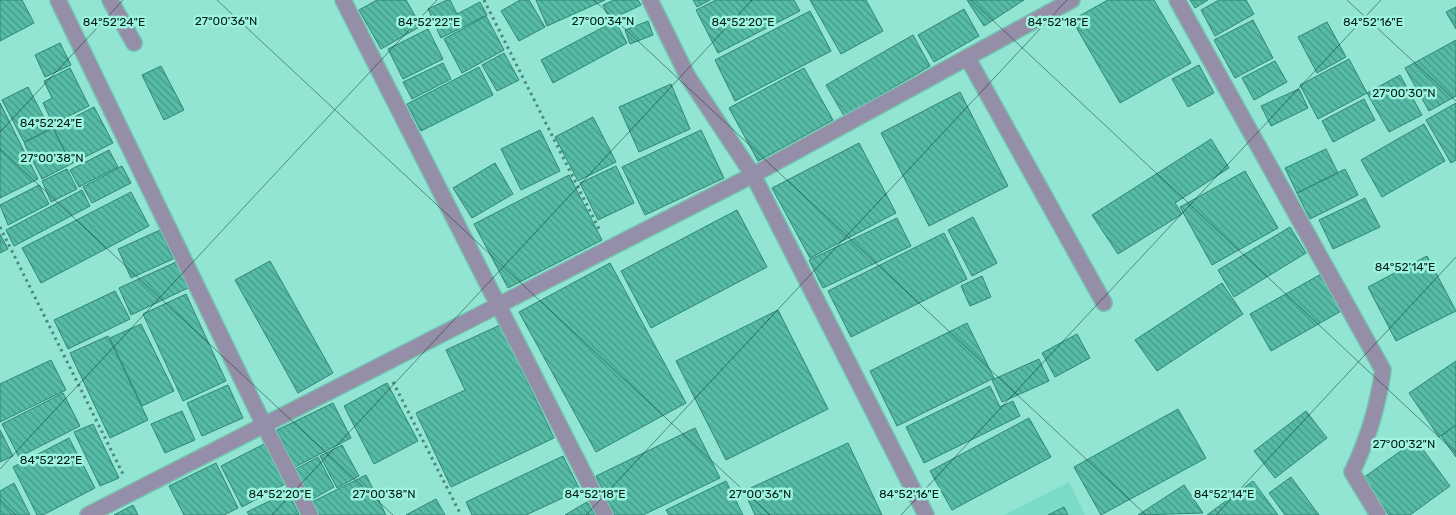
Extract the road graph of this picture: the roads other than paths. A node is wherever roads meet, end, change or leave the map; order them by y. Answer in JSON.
{"nodes":[{"id":1,"x":58,"y":0,"type":"edge"},
{"id":2,"x":110,"y":0,"type":"edge"},
{"id":3,"x":343,"y":0,"type":"edge"},
{"id":4,"x":650,"y":0,"type":"edge"},
{"id":5,"x":1072,"y":0,"type":"edge"},
{"id":6,"x":1177,"y":0,"type":"edge"},
{"id":7,"x":134,"y":43,"type":"dead end"},
{"id":8,"x":967,"y":57,"type":"junction"},
{"id":9,"x":753,"y":175,"type":"junction"},
{"id":10,"x":1104,"y":303,"type":"dead end"},
{"id":11,"x":500,"y":304,"type":"junction"},
{"id":12,"x":264,"y":425,"type":"junction"},
{"id":13,"x":88,"y":515,"type":"edge"},
{"id":14,"x":310,"y":515,"type":"edge"},
{"id":15,"x":606,"y":515,"type":"edge"},
{"id":16,"x":926,"y":515,"type":"edge"},
{"id":17,"x":1378,"y":515,"type":"edge"}],
"edges":[{"from":1,"to":12,"type":"street"},
{"from":2,"to":7,"type":"street"},
{"from":3,"to":11,"type":"street"},
{"from":4,"to":9,"type":"street"},
{"from":5,"to":8,"type":"street"},
{"from":6,"to":17,"type":"street"},
{"from":8,"to":9,"type":"street"},
{"from":8,"to":10,"type":"street"},
{"from":9,"to":11,"type":"street"},
{"from":9,"to":16,"type":"street"},
{"from":11,"to":12,"type":"street"},
{"from":11,"to":15,"type":"street"},
{"from":12,"to":13,"type":"street"},
{"from":12,"to":14,"type":"street"}]}
